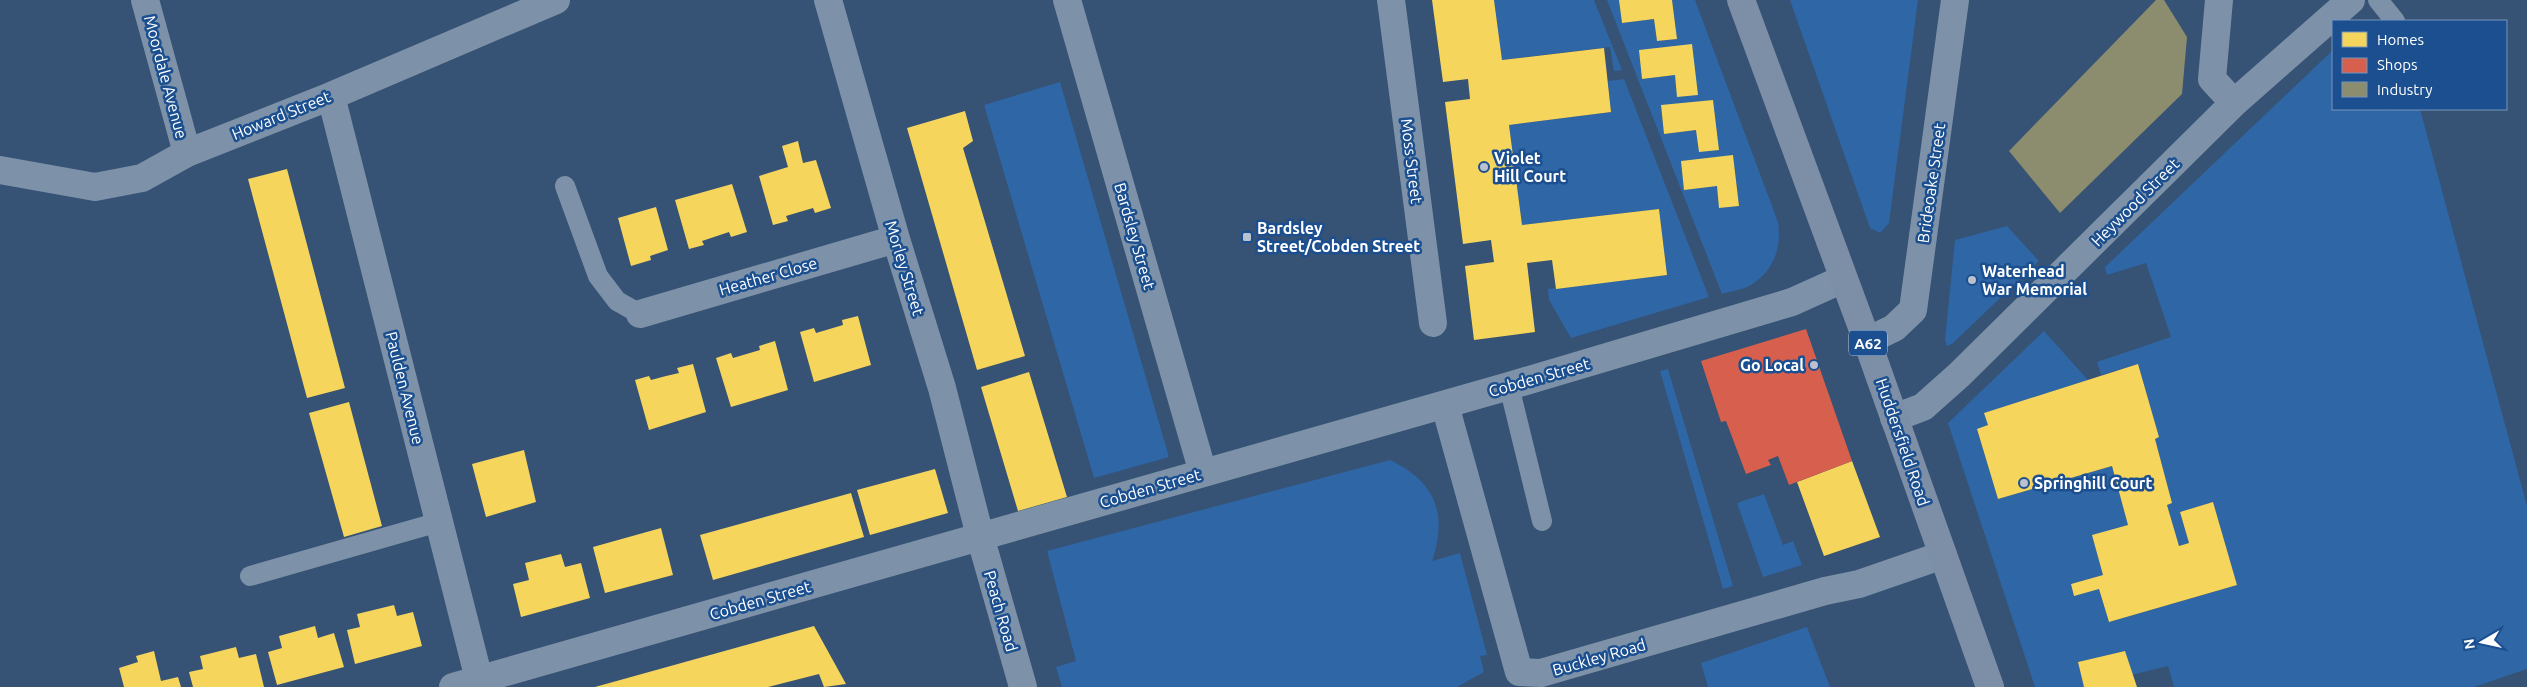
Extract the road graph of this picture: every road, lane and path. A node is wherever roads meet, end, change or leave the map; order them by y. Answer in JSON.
{"nodes":[{"id":1,"x":145,"y":0,"type":"edge"},
{"id":2,"x":556,"y":0,"type":"edge"},
{"id":3,"x":828,"y":0,"type":"edge"},
{"id":4,"x":1067,"y":0,"type":"edge"},
{"id":5,"x":1391,"y":0,"type":"edge"},
{"id":6,"x":1741,"y":0,"type":"edge"},
{"id":7,"x":1955,"y":0,"type":"edge"},
{"id":8,"x":2219,"y":0,"type":"edge"},
{"id":9,"x":2352,"y":0,"type":"edge"},
{"id":10,"x":2378,"y":0,"type":"edge"},
{"id":11,"x":516,"y":8,"type":"edge"},
{"id":12,"x":2394,"y":20,"type":"edge"},
{"id":13,"x":331,"y":96,"type":"junction"},
{"id":14,"x":2234,"y":103,"type":"junction"},
{"id":15,"x":187,"y":153,"type":"junction"},
{"id":16,"x":0,"y":170,"type":"edge"},
{"id":17,"x":565,"y":186,"type":"dead end"},
{"id":18,"x":896,"y":238,"type":"junction"},
{"id":19,"x":1843,"y":279,"type":"junction"},
{"id":20,"x":640,"y":314,"type":"joint"},
{"id":21,"x":1434,"y":323,"type":"dead end"},
{"id":22,"x":1867,"y":341,"type":"junction"},
{"id":23,"x":1509,"y":386,"type":"junction"},
{"id":24,"x":1445,"y":405,"type":"junction"},
{"id":25,"x":1894,"y":418,"type":"junction"},
{"id":26,"x":1204,"y":473,"type":"junction"},
{"id":27,"x":1542,"y":521,"type":"dead end"},
{"id":28,"x":439,"y":522,"type":"junction"},
{"id":29,"x":980,"y":536,"type":"junction"},
{"id":30,"x":1943,"y":555,"type":"junction"},
{"id":31,"x":250,"y":576,"type":"dead end"},
{"id":32,"x":480,"y":683,"type":"edge"},
{"id":33,"x":453,"y":687,"type":"edge"},
{"id":34,"x":1023,"y":687,"type":"edge"},
{"id":35,"x":1990,"y":687,"type":"edge"}],
"edges":[{"from":1,"to":15,"type":"street","name":"Moordale Avenue"},
{"from":2,"to":11,"type":"street","name":"Howard Street"},
{"from":3,"to":18,"type":"street","name":"Morley Street"},
{"from":4,"to":26,"type":"street","name":"Bardsley Street"},
{"from":5,"to":21,"type":"street","name":"Moss Street"},
{"from":6,"to":19,"type":"main road","name":"Huddersfield Road","number":"A62"},
{"from":7,"to":22,"type":"street","name":"Brideoake Street"},
{"from":8,"to":14,"type":"street"},
{"from":9,"to":14,"type":"street","name":"Heywood Street"},
{"from":10,"to":12,"type":"lane"},
{"from":11,"to":13,"type":"street","name":"Howard Street"},
{"from":13,"to":15,"type":"street","name":"Howard Street"},
{"from":13,"to":28,"type":"street","name":"Paulden Avenue"},
{"from":14,"to":25,"type":"street","name":"Heywood Street"},
{"from":15,"to":16,"type":"street","name":"Howard Street"},
{"from":17,"to":20,"type":"lane"},
{"from":18,"to":20,"type":"street","name":"Heather Close"},
{"from":18,"to":29,"type":"street","name":"Morley Street"},
{"from":19,"to":22,"type":"main road","name":"Huddersfield Road","number":"A62"},
{"from":19,"to":23,"type":"street","name":"Cobden Street"},
{"from":22,"to":25,"type":"main road","name":"Huddersfield Road","number":"A62"},
{"from":23,"to":24,"type":"street","name":"Cobden Street"},
{"from":23,"to":27,"type":"lane"},
{"from":24,"to":26,"type":"street","name":"Cobden Street"},
{"from":24,"to":30,"type":"street","name":"Buckley Road"},
{"from":25,"to":30,"type":"main road","name":"Huddersfield Road","number":"A62"},
{"from":26,"to":29,"type":"street","name":"Cobden Street"},
{"from":28,"to":31,"type":"lane"},
{"from":28,"to":32,"type":"street","name":"Paulden Avenue"},
{"from":29,"to":32,"type":"street","name":"Cobden Street"},
{"from":29,"to":34,"type":"street","name":"Peach Road"},
{"from":30,"to":35,"type":"main road","name":"Huddersfield Road","number":"A62"},
{"from":32,"to":33,"type":"street","name":"Cobden Street"}]}
